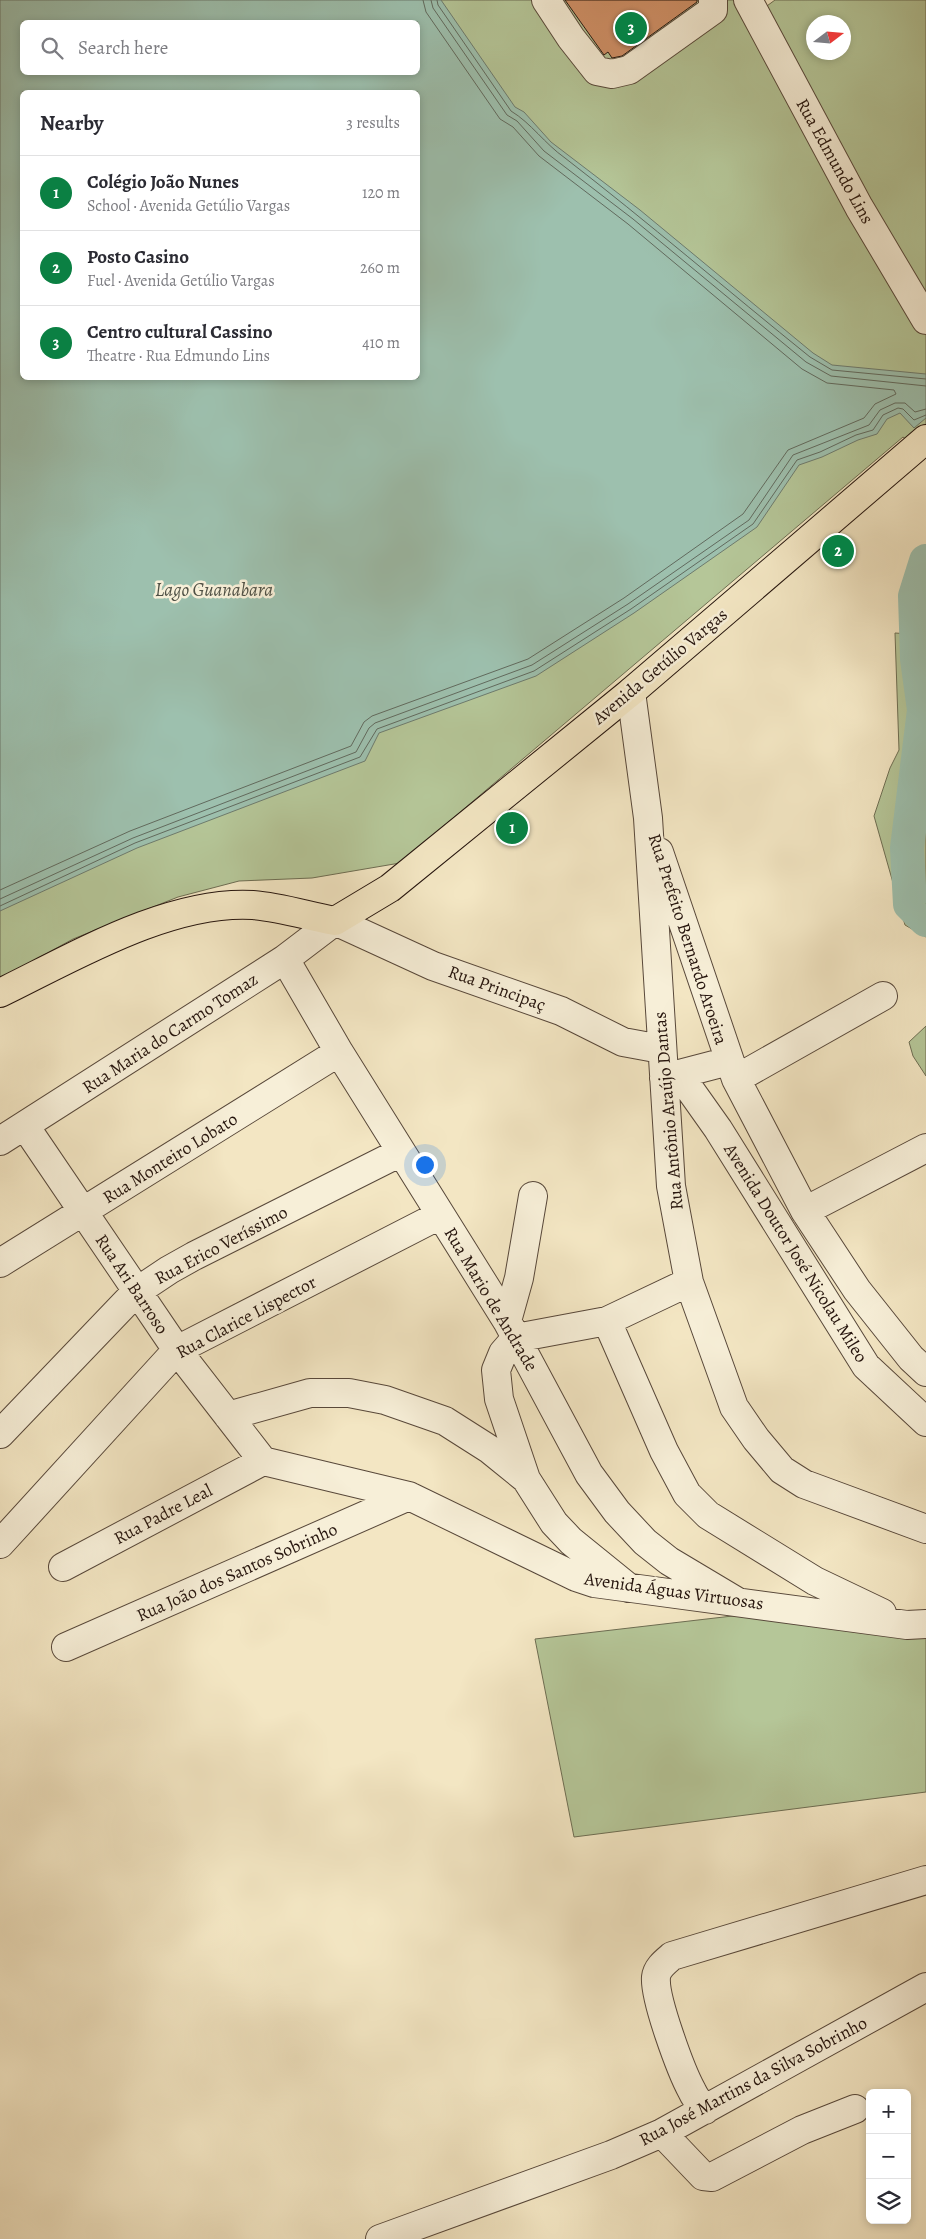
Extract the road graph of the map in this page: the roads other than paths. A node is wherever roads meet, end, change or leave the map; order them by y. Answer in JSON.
{"nodes":[{"id":1,"x":546,"y":0,"type":"edge"},
{"id":2,"x":713,"y":0,"type":"edge"},
{"id":3,"x":748,"y":0,"type":"edge"},
{"id":4,"x":926,"y":320,"type":"edge"},
{"id":5,"x":921,"y":443,"type":"edge"},
{"id":6,"x":631,"y":692,"type":"junction"},
{"id":7,"x":648,"y":818,"type":"junction"},
{"id":8,"x":390,"y":888,"type":"junction"},
{"id":9,"x":253,"y":906,"type":"junction"},
{"id":10,"x":335,"y":921,"type":"junction"},
{"id":11,"x":285,"y":959,"type":"junction"},
{"id":12,"x":0,"y":993,"type":"edge"},
{"id":13,"x":883,"y":996,"type":"dead end"},
{"id":14,"x":661,"y":1049,"type":"junction"},
{"id":15,"x":340,"y":1052,"type":"junction"},
{"id":16,"x":733,"y":1070,"type":"junction"},
{"id":17,"x":672,"y":1076,"type":"junction"},
{"id":18,"x":25,"y":1126,"type":"junction"},
{"id":19,"x":0,"y":1141,"type":"edge"},
{"id":20,"x":926,"y":1148,"type":"edge"},
{"id":21,"x":401,"y":1152,"type":"junction"},
{"id":22,"x":533,"y":1196,"type":"dead end"},
{"id":23,"x":805,"y":1210,"type":"junction"},
{"id":24,"x":83,"y":1212,"type":"junction"},
{"id":25,"x":440,"y":1215,"type":"junction"},
{"id":26,"x":0,"y":1263,"type":"edge"},
{"id":27,"x":689,"y":1282,"type":"junction"},
{"id":28,"x":136,"y":1292,"type":"junction"},
{"id":29,"x":607,"y":1321,"type":"junction"},
{"id":30,"x":512,"y":1329,"type":"junction"},
{"id":31,"x":177,"y":1350,"type":"junction"},
{"id":32,"x":926,"y":1372,"type":"edge"},
{"id":33,"x":228,"y":1416,"type":"junction"},
{"id":34,"x":926,"y":1422,"type":"edge"},
{"id":35,"x":2,"y":1427,"type":"edge"},
{"id":36,"x":263,"y":1461,"type":"junction"},
{"id":37,"x":526,"y":1479,"type":"junction"},
{"id":38,"x":409,"y":1496,"type":"junction"},
{"id":39,"x":926,"y":1529,"type":"edge"},
{"id":40,"x":0,"y":1544,"type":"edge"},
{"id":41,"x":63,"y":1566,"type":"dead end"},
{"id":42,"x":630,"y":1588,"type":"junction"},
{"id":43,"x":736,"y":1601,"type":"junction"},
{"id":44,"x":917,"y":1625,"type":"edge"},
{"id":45,"x":66,"y":1647,"type":"dead end"},
{"id":46,"x":926,"y":1880,"type":"edge"},
{"id":47,"x":926,"y":1987,"type":"edge"},
{"id":48,"x":855,"y":2109,"type":"dead end"},
{"id":49,"x":705,"y":2110,"type":"junction"},
{"id":50,"x":662,"y":2133,"type":"junction"},
{"id":51,"x":380,"y":2239,"type":"edge"}],
"edges":[{"from":1,"to":2,"type":"street"},
{"from":3,"to":4,"type":"street","name":"Rua Edmundo Lins"},
{"from":5,"to":6,"type":"main road","name":"Avenida Getúlio Vargas"},
{"from":6,"to":7,"type":"street","name":"Rua Antônio Araújo Dantas"},
{"from":6,"to":8,"type":"main road","name":"Avenida Getúlio Vargas"},
{"from":7,"to":14,"type":"street","name":"Rua Antônio Araújo Dantas"},
{"from":7,"to":16,"type":"street","name":"Rua Prefeito Bernardo Aroeira"},
{"from":8,"to":9,"type":"main road","name":"Avenida Getúlio Vargas"},
{"from":8,"to":10,"type":"main road","name":"Avenida Getúlio Vargas"},
{"from":9,"to":10,"type":"main road","name":"Avenida Getúlio Vargas"},
{"from":9,"to":12,"type":"main road","name":"Avenida Getúlio Vargas"},
{"from":10,"to":11,"type":"street","name":"Rua Maria do Carmo Tomaz"},
{"from":10,"to":14,"type":"street","name":"Rua Principaç"},
{"from":11,"to":15,"type":"street","name":"Rua Mario de Andrade"},
{"from":11,"to":18,"type":"street","name":"Rua Maria do Carmo Tomaz"},
{"from":13,"to":16,"type":"street"},
{"from":14,"to":17,"type":"street","name":"Rua Antônio Araújo Dantas"},
{"from":15,"to":21,"type":"street","name":"Rua Mario de Andrade"},
{"from":15,"to":24,"type":"street","name":"Rua Monteiro Lobato"},
{"from":16,"to":17,"type":"street","name":"Rua Prefeito Bernardo Aroeira"},
{"from":16,"to":23,"type":"street","name":"Rua Prefeito Bernardo Aroeira"},
{"from":17,"to":27,"type":"street","name":"Rua Antônio Araújo Dantas"},
{"from":17,"to":34,"type":"street","name":"Avenida Doutor José Nicolau Mileo"},
{"from":18,"to":19,"type":"street","name":"Rua Maria do Carmo Tomaz"},
{"from":18,"to":24,"type":"street","name":"Rua Ari Barroso"},
{"from":20,"to":23,"type":"street"},
{"from":21,"to":25,"type":"street","name":"Rua Mario de Andrade"},
{"from":21,"to":28,"type":"street","name":"Rua Erico Veríssimo"},
{"from":22,"to":30,"type":"street"},
{"from":23,"to":32,"type":"street","name":"Rua Prefeito Bernardo Aroeira"},
{"from":24,"to":26,"type":"street","name":"Rua Monteiro Lobato"},
{"from":24,"to":28,"type":"street","name":"Rua Ari Barroso"},
{"from":25,"to":30,"type":"street","name":"Rua Mario de Andrade"},
{"from":25,"to":31,"type":"street","name":"Rua Clarice Lispector"},
{"from":27,"to":29,"type":"street"},
{"from":27,"to":39,"type":"street","name":"Rua Antônio Araújo Dantas"},
{"from":28,"to":31,"type":"street","name":"Rua Ari Barroso"},
{"from":28,"to":35,"type":"street","name":"Rua Erico Veríssimo"},
{"from":29,"to":30,"type":"street"},
{"from":29,"to":44,"type":"street"},
{"from":30,"to":37,"type":"street"},
{"from":30,"to":43,"type":"street","name":"Rua Mario de Andrade"},
{"from":31,"to":33,"type":"street","name":"Rua Ari Barroso"},
{"from":31,"to":40,"type":"street","name":"Rua Clarice Lispector"},
{"from":33,"to":36,"type":"street","name":"Rua Ari Barroso"},
{"from":33,"to":37,"type":"street"},
{"from":36,"to":38,"type":"street","name":"Avenida Águas Virtuosas"},
{"from":36,"to":41,"type":"street","name":"Rua Padre Leal"},
{"from":37,"to":42,"type":"street"},
{"from":38,"to":42,"type":"street","name":"Avenida Águas Virtuosas"},
{"from":38,"to":45,"type":"street","name":"Rua João dos Santos Sobrinho"},
{"from":42,"to":43,"type":"street","name":"Avenida Águas Virtuosas"},
{"from":43,"to":44,"type":"street","name":"Avenida Águas Virtuosas"},
{"from":46,"to":49,"type":"street"},
{"from":47,"to":49,"type":"street","name":"Rua José Martins da Silva Sobrinho"},
{"from":48,"to":50,"type":"street"},
{"from":49,"to":50,"type":"street","name":"Rua José Martins da Silva Sobrinho"},
{"from":50,"to":51,"type":"street","name":"Rua José Martins da Silva Sobrinho"}]}
